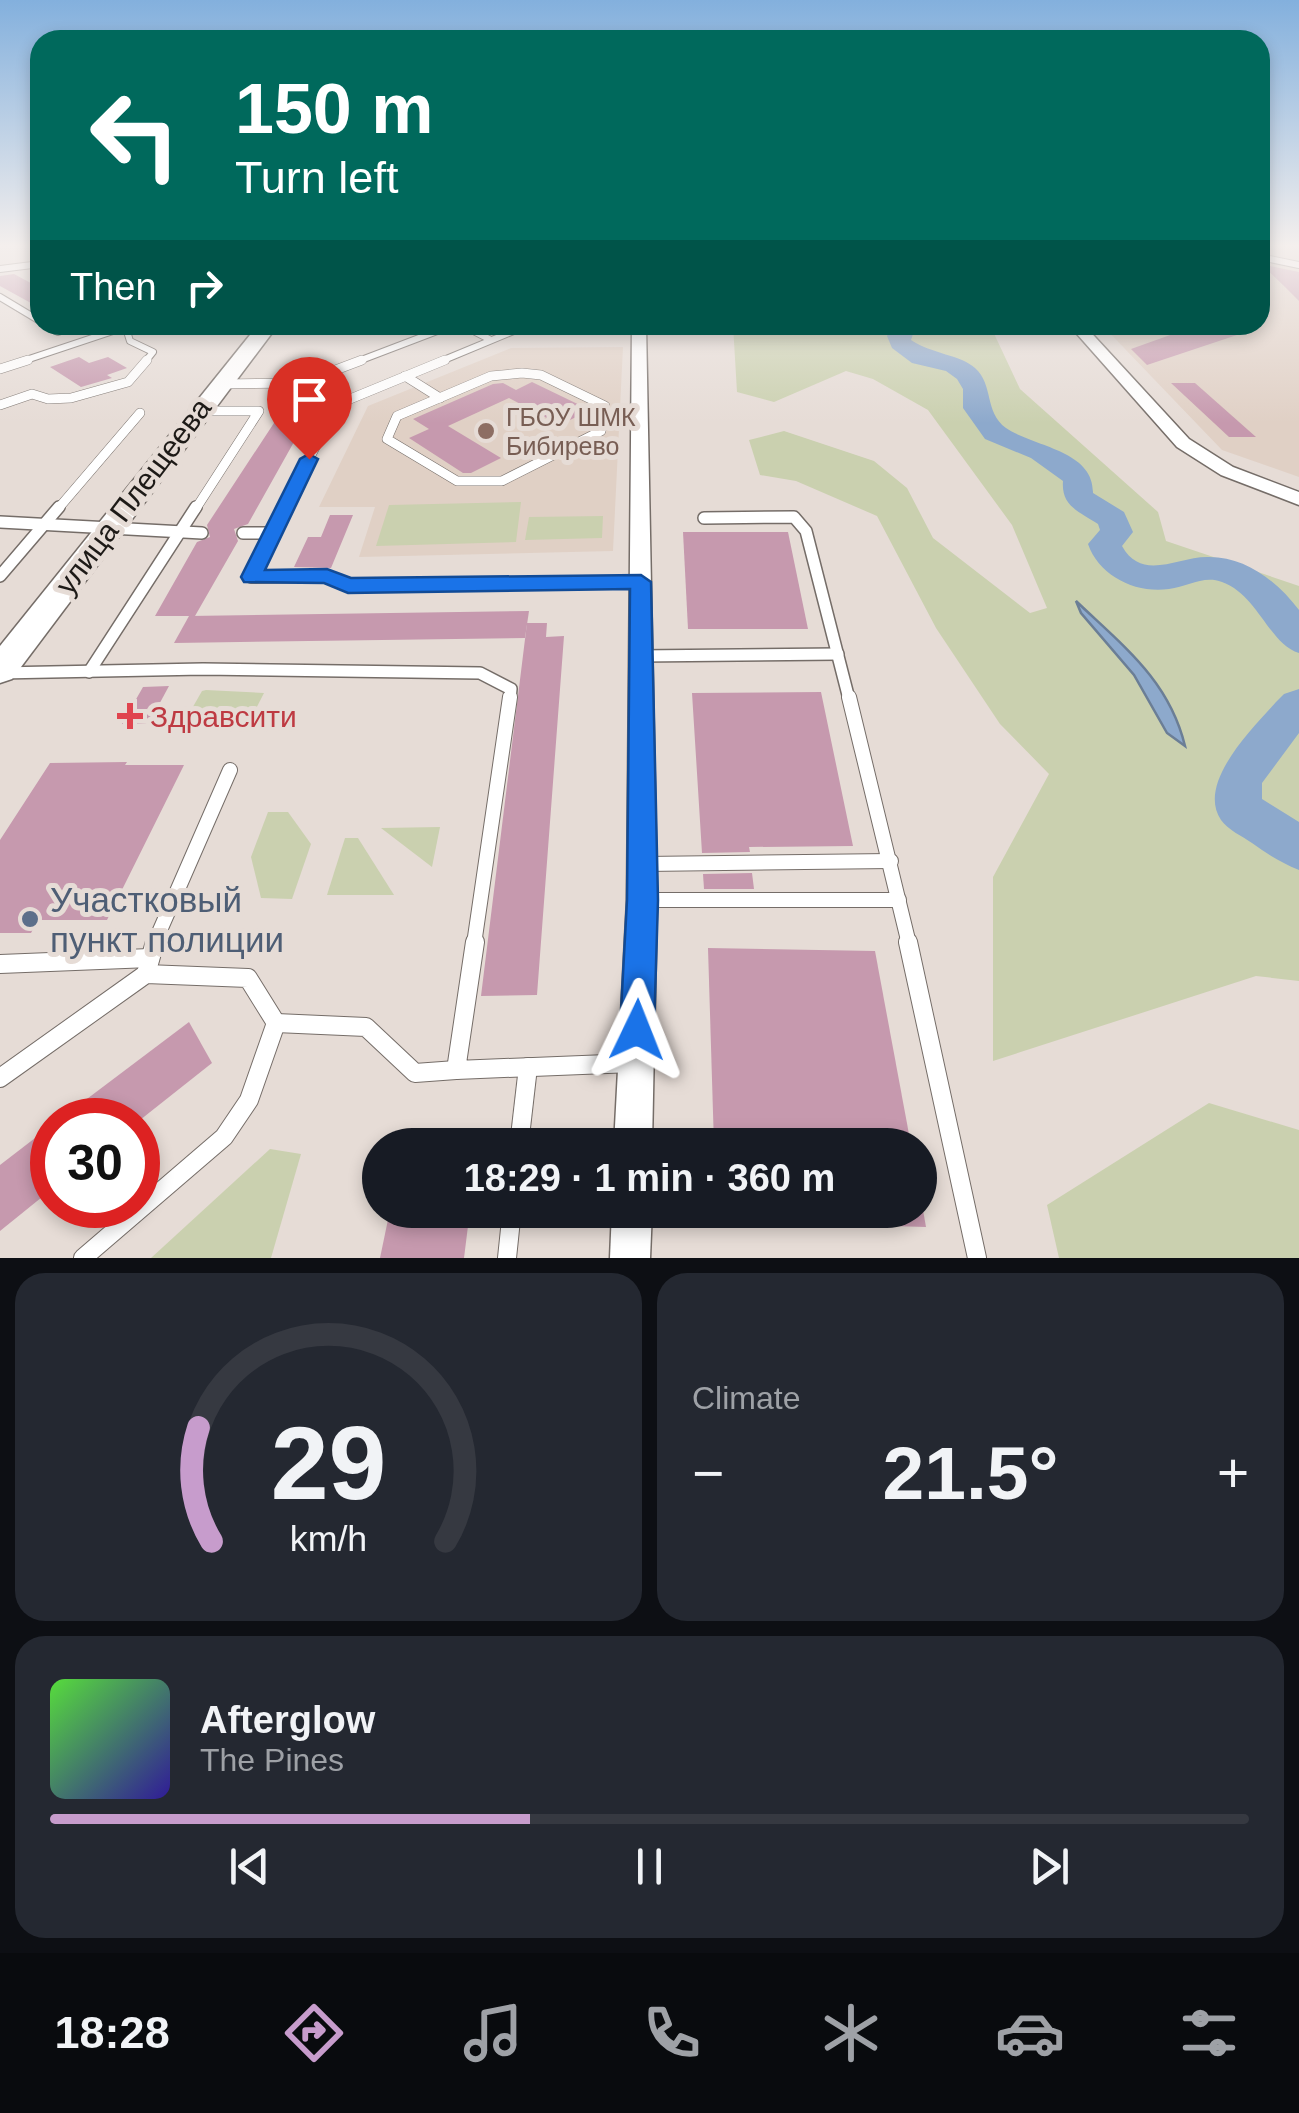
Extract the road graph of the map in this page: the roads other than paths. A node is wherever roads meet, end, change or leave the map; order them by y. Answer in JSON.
{"nodes":[{"id":1,"x":102,"y":335,"type":"edge"},
{"id":2,"x":129,"y":335,"type":"edge"},
{"id":3,"x":260,"y":335,"type":"edge"},
{"id":4,"x":427,"y":335,"type":"edge"},
{"id":5,"x":482,"y":335,"type":"edge"},
{"id":6,"x":501,"y":335,"type":"edge"},
{"id":7,"x":639,"y":335,"type":"edge"},
{"id":8,"x":1085,"y":335,"type":"edge"},
{"id":9,"x":490,"y":339,"type":"junction"},
{"id":10,"x":0,"y":370,"type":"edge"},
{"id":11,"x":405,"y":376,"type":"junction"},
{"id":12,"x":218,"y":384,"type":"junction"},
{"id":13,"x":440,"y":398,"type":"junction"},
{"id":14,"x":0,"y":405,"type":"edge"},
{"id":15,"x":197,"y":412,"type":"junction"},
{"id":16,"x":140,"y":413,"type":"dead end"},
{"id":17,"x":1299,"y":500,"type":"edge"},
{"id":18,"x":704,"y":518,"type":"dead end"},
{"id":19,"x":0,"y":522,"type":"edge"},
{"id":20,"x":46,"y":525,"type":"junction"},
{"id":21,"x":106,"y":532,"type":"junction"},
{"id":22,"x":243,"y":533,"type":"dead end"},
{"id":23,"x":270,"y":533,"type":"junction"},
{"id":24,"x":176,"y":534,"type":"junction"},
{"id":25,"x":202,"y":534,"type":"dead end"},
{"id":26,"x":0,"y":576,"type":"edge"},
{"id":27,"x":641,"y":582,"type":"junction"},
{"id":28,"x":838,"y":654,"type":"junction"},
{"id":29,"x":639,"y":656,"type":"junction"},
{"id":30,"x":0,"y":671,"type":"edge"},
{"id":31,"x":89,"y":672,"type":"junction"},
{"id":32,"x":230,"y":770,"type":"dead end"},
{"id":33,"x":891,"y":860,"type":"junction"},
{"id":34,"x":642,"y":864,"type":"junction"},
{"id":35,"x":642,"y":900,"type":"junction"},
{"id":36,"x":899,"y":900,"type":"junction"},
{"id":37,"x":0,"y":964,"type":"edge"},
{"id":38,"x":148,"y":966,"type":"junction"},
{"id":39,"x":276,"y":1023,"type":"junction"},
{"id":40,"x":636,"y":1063,"type":"junction"},
{"id":41,"x":528,"y":1067,"type":"junction"},
{"id":42,"x":456,"y":1070,"type":"junction"},
{"id":43,"x":0,"y":1078,"type":"edge"},
{"id":44,"x":521,"y":1128,"type":"edge"},
{"id":45,"x":634,"y":1128,"type":"edge"},
{"id":46,"x":510,"y":1228,"type":"edge"},
{"id":47,"x":631,"y":1228,"type":"edge"},
{"id":48,"x":83,"y":1258,"type":"edge"},
{"id":49,"x":507,"y":1258,"type":"edge"},
{"id":50,"x":630,"y":1258,"type":"edge"},
{"id":51,"x":977,"y":1258,"type":"edge"}],
"edges":[{"from":1,"to":10,"type":"lane"},
{"from":2,"to":14,"type":"lane"},
{"from":3,"to":12,"type":"main road","name":"улица Плещеева"},
{"from":4,"to":12,"type":"lane"},
{"from":5,"to":9,"type":"lane"},
{"from":6,"to":9,"type":"lane"},
{"from":7,"to":27,"type":"street"},
{"from":8,"to":17,"type":"street"},
{"from":9,"to":11,"type":"lane"},
{"from":11,"to":13,"type":"lane"},
{"from":11,"to":23,"type":"lane"},
{"from":12,"to":15,"type":"main road","name":"улица Плещеева"},
{"from":13,"to":13,"type":"lane"},
{"from":15,"to":21,"type":"main road","name":"улица Плещеева"},
{"from":15,"to":24,"type":"lane"},
{"from":16,"to":20,"type":"lane"},
{"from":18,"to":28,"type":"lane"},
{"from":19,"to":20,"type":"lane"},
{"from":20,"to":21,"type":"lane"},
{"from":20,"to":26,"type":"lane"},
{"from":21,"to":24,"type":"lane"},
{"from":21,"to":30,"type":"main road","name":"улица Плещеева"},
{"from":22,"to":23,"type":"lane"},
{"from":23,"to":27,"type":"lane"},
{"from":24,"to":25,"type":"lane"},
{"from":24,"to":31,"type":"lane"},
{"from":27,"to":29,"type":"street"},
{"from":28,"to":29,"type":"lane"},
{"from":28,"to":33,"type":"lane"},
{"from":29,"to":34,"type":"street"},
{"from":30,"to":31,"type":"lane"},
{"from":31,"to":42,"type":"lane"},
{"from":32,"to":38,"type":"lane"},
{"from":33,"to":34,"type":"lane"},
{"from":33,"to":36,"type":"lane"},
{"from":34,"to":35,"type":"street"},
{"from":35,"to":36,"type":"lane"},
{"from":35,"to":40,"type":"street"},
{"from":36,"to":51,"type":"lane"},
{"from":37,"to":38,"type":"lane"},
{"from":38,"to":39,"type":"lane"},
{"from":38,"to":43,"type":"lane"},
{"from":39,"to":42,"type":"lane"},
{"from":39,"to":48,"type":"lane"},
{"from":40,"to":41,"type":"lane"},
{"from":40,"to":45,"type":"street"},
{"from":41,"to":42,"type":"lane"},
{"from":41,"to":44,"type":"lane"},
{"from":46,"to":49,"type":"lane"},
{"from":47,"to":50,"type":"street"}]}
